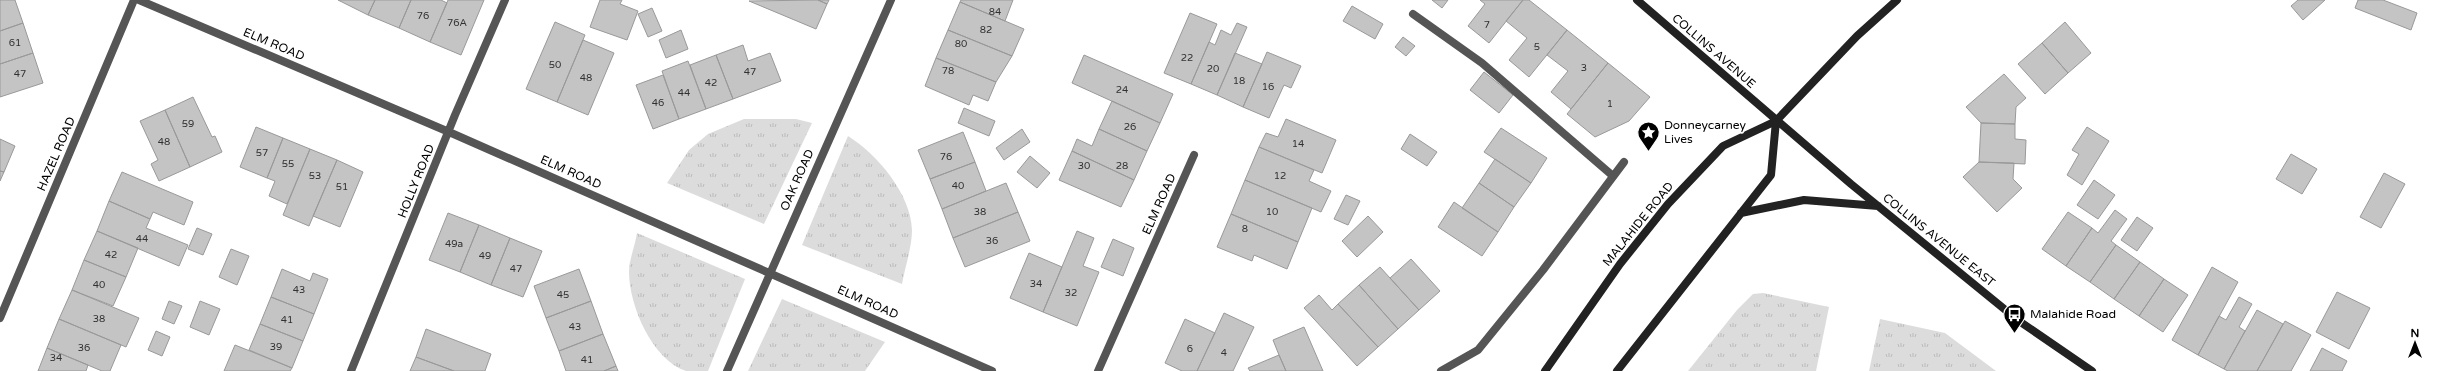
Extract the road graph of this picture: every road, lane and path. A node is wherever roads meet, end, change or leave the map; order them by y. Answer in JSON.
{"nodes":[{"id":1,"x":134,"y":0,"type":"edge"},
{"id":2,"x":139,"y":0,"type":"edge"},
{"id":3,"x":505,"y":0,"type":"edge"},
{"id":4,"x":891,"y":0,"type":"edge"},
{"id":5,"x":1637,"y":0,"type":"edge"},
{"id":6,"x":1897,"y":0,"type":"edge"},
{"id":7,"x":1413,"y":14,"type":"dead end"},
{"id":8,"x":1776,"y":121,"type":"junction"},
{"id":9,"x":449,"y":132,"type":"junction"},
{"id":10,"x":1194,"y":155,"type":"dead end"},
{"id":11,"x":1624,"y":162,"type":"dead end"},
{"id":12,"x":1613,"y":176,"type":"junction"},
{"id":13,"x":1878,"y":206,"type":"junction"},
{"id":14,"x":1741,"y":213,"type":"junction"},
{"id":15,"x":770,"y":272,"type":"junction"},
{"id":16,"x":0,"y":318,"type":"edge"},
{"id":17,"x":352,"y":371,"type":"edge"},
{"id":18,"x":728,"y":371,"type":"edge"},
{"id":19,"x":992,"y":371,"type":"edge"},
{"id":20,"x":1098,"y":371,"type":"edge"},
{"id":21,"x":1441,"y":371,"type":"edge"},
{"id":22,"x":1545,"y":371,"type":"edge"},
{"id":23,"x":1617,"y":371,"type":"edge"},
{"id":24,"x":2092,"y":371,"type":"edge"}],
"edges":[{"from":1,"to":16,"type":"street","name":"HAZEL ROAD"},
{"from":2,"to":9,"type":"street","name":"ELM ROAD"},
{"from":3,"to":9,"type":"street","name":"HOLLY ROAD"},
{"from":4,"to":15,"type":"street","name":"OAK ROAD"},
{"from":5,"to":8,"type":"main road","name":"COLLINS AVENUE"},
{"from":6,"to":8,"type":"main road","name":"MALAHIDE ROAD"},
{"from":7,"to":12,"type":"street"},
{"from":8,"to":13,"type":"main road","name":"COLLINS AVENUE EAST"},
{"from":8,"to":14,"type":"main road"},
{"from":8,"to":22,"type":"main road","name":"MALAHIDE ROAD"},
{"from":9,"to":15,"type":"street","name":"ELM ROAD"},
{"from":9,"to":17,"type":"street","name":"HOLLY ROAD"},
{"from":10,"to":20,"type":"street","name":"ELM ROAD"},
{"from":11,"to":12,"type":"street"},
{"from":12,"to":21,"type":"street"},
{"from":13,"to":14,"type":"main road"},
{"from":13,"to":24,"type":"main road","name":"COLLINS AVENUE EAST"},
{"from":14,"to":23,"type":"main road"},
{"from":15,"to":18,"type":"street","name":"OAK ROAD"},
{"from":15,"to":19,"type":"street","name":"ELM ROAD"}]}
